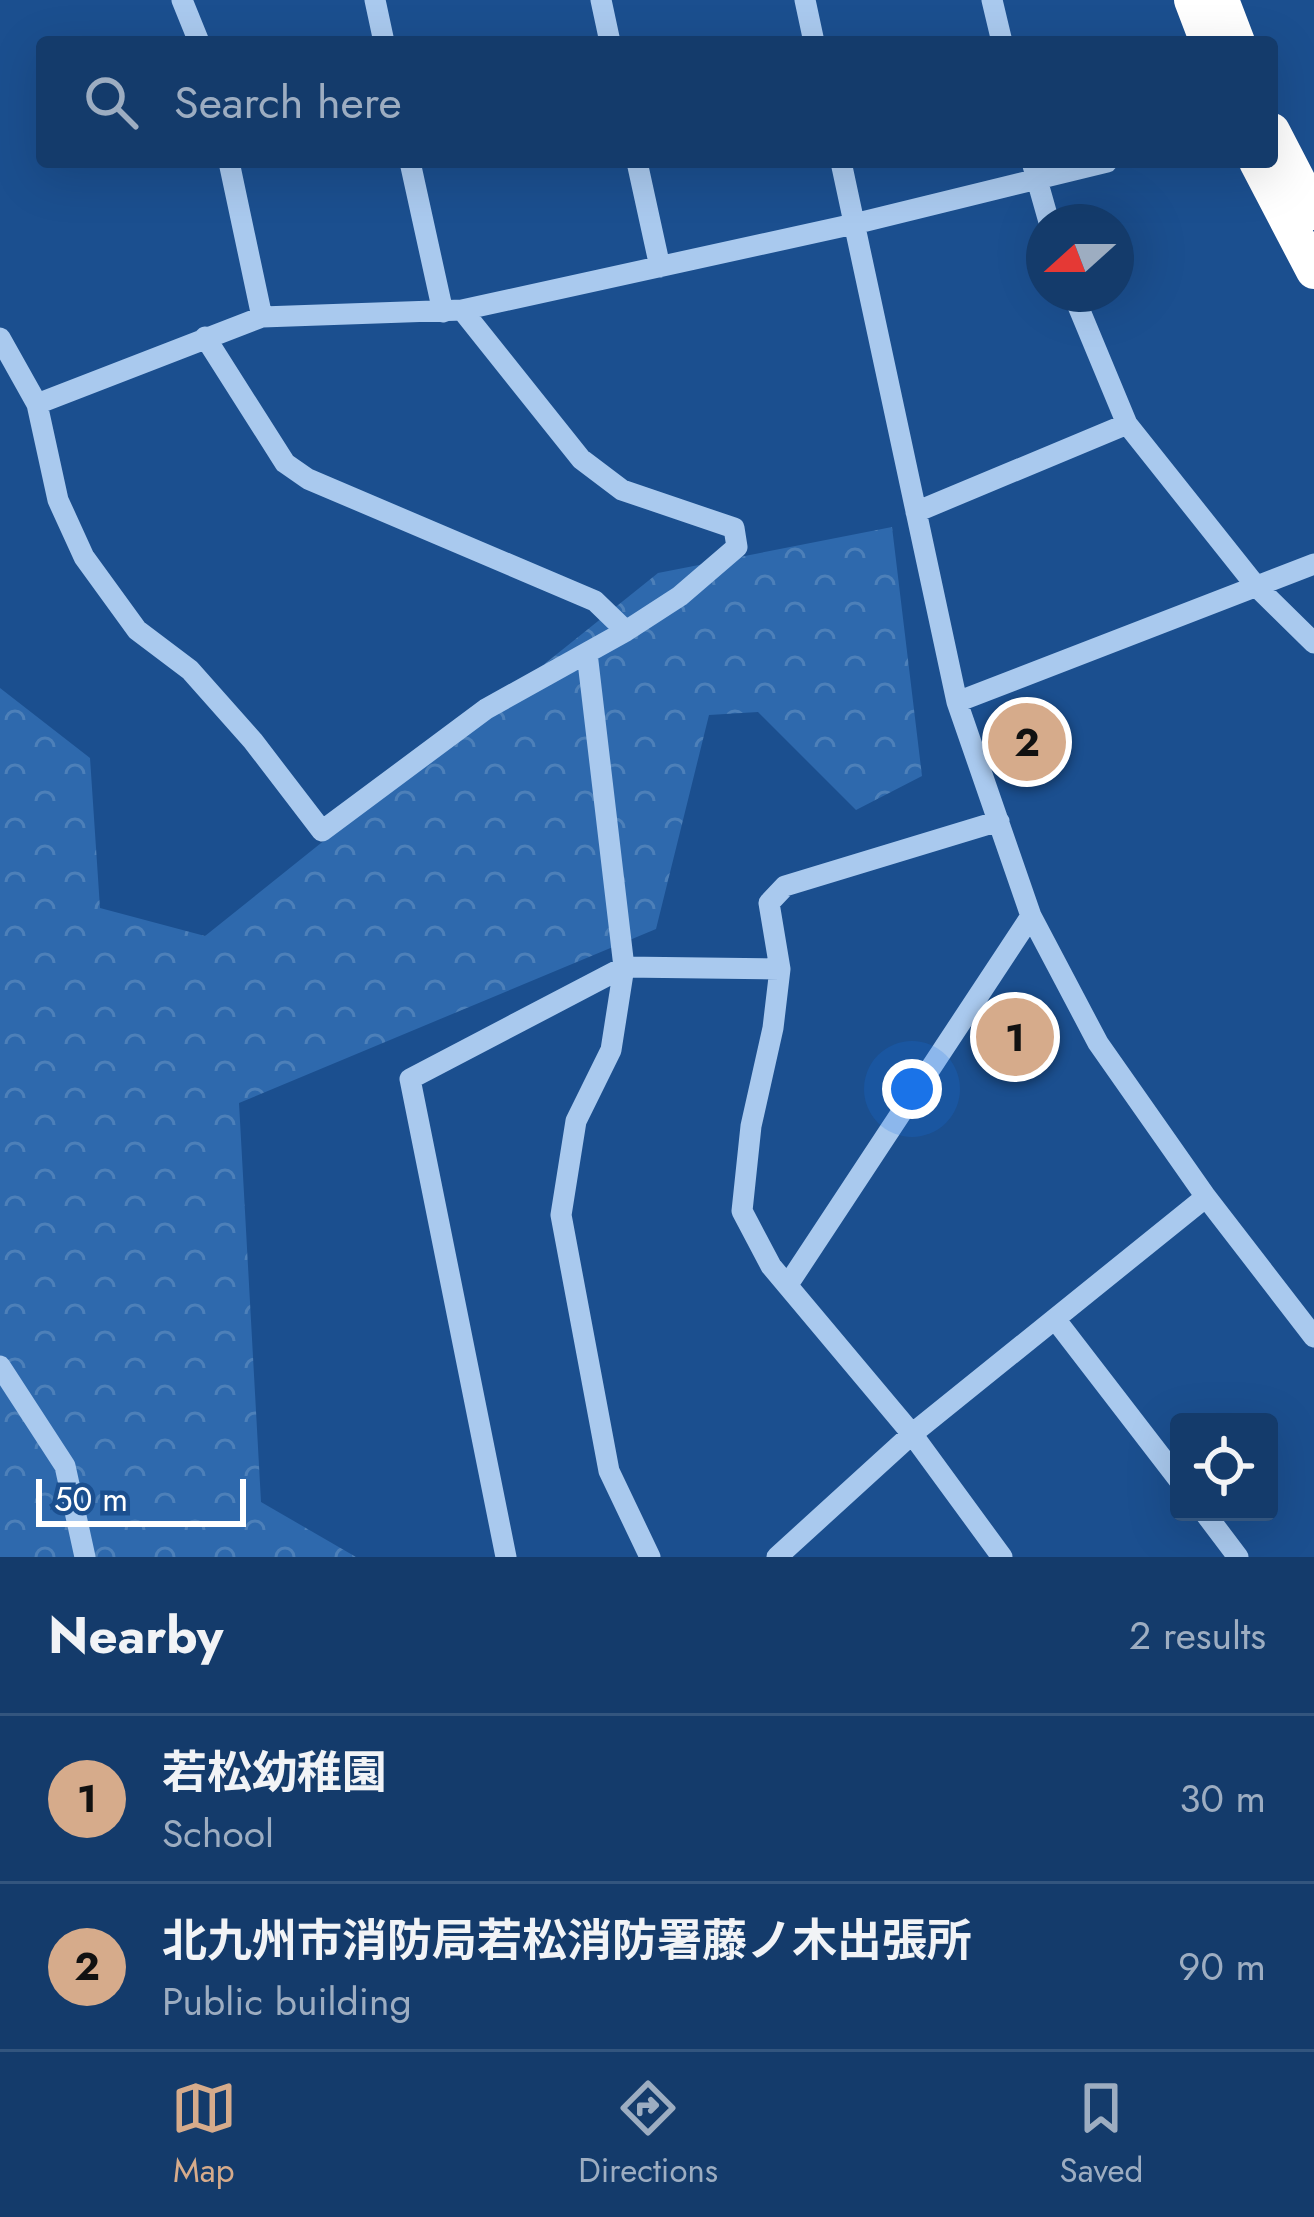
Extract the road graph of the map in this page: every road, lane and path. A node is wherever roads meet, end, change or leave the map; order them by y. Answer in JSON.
{"nodes":[{"id":1,"x":182,"y":0,"type":"edge"},
{"id":2,"x":375,"y":0,"type":"edge"},
{"id":3,"x":601,"y":0,"type":"edge"},
{"id":4,"x":805,"y":0,"type":"edge"},
{"id":5,"x":992,"y":0,"type":"edge"},
{"id":6,"x":1192,"y":0,"type":"edge"},
{"id":7,"x":1221,"y":0,"type":"edge"},
{"id":8,"x":197,"y":36,"type":"edge"},
{"id":9,"x":383,"y":36,"type":"edge"},
{"id":10,"x":609,"y":36,"type":"edge"},
{"id":11,"x":813,"y":36,"type":"edge"},
{"id":12,"x":1001,"y":36,"type":"edge"},
{"id":13,"x":1206,"y":36,"type":"edge"},
{"id":14,"x":1235,"y":36,"type":"edge"},
{"id":15,"x":1278,"y":143,"type":"edge"},
{"id":16,"x":230,"y":168,"type":"edge"},
{"id":17,"x":412,"y":168,"type":"edge"},
{"id":18,"x":638,"y":168,"type":"edge"},
{"id":19,"x":842,"y":168,"type":"edge"},
{"id":20,"x":1260,"y":168,"type":"edge"},
{"id":21,"x":1034,"y":171,"type":"edge"},
{"id":22,"x":1044,"y":204,"type":"edge"},
{"id":23,"x":1314,"y":212,"type":"edge"},
{"id":24,"x":854,"y":224,"type":"junction"},
{"id":25,"x":660,"y":267,"type":"junction"},
{"id":26,"x":1314,"y":271,"type":"edge"},
{"id":27,"x":452,"y":311,"type":"junction"},
{"id":28,"x":1080,"y":312,"type":"edge"},
{"id":29,"x":262,"y":317,"type":"junction"},
{"id":30,"x":205,"y":337,"type":"junction"},
{"id":31,"x":0,"y":338,"type":"edge"},
{"id":32,"x":37,"y":404,"type":"junction"},
{"id":33,"x":1126,"y":424,"type":"junction"},
{"id":34,"x":916,"y":512,"type":"junction"},
{"id":35,"x":1314,"y":564,"type":"edge"},
{"id":36,"x":1256,"y":586,"type":"junction"},
{"id":37,"x":626,"y":631,"type":"junction"},
{"id":38,"x":1314,"y":644,"type":"edge"},
{"id":39,"x":586,"y":653,"type":"junction"},
{"id":40,"x":957,"y":701,"type":"junction"},
{"id":41,"x":999,"y":821,"type":"junction"},
{"id":42,"x":1031,"y":916,"type":"junction"},
{"id":43,"x":624,"y":967,"type":"junction"},
{"id":44,"x":780,"y":969,"type":"junction"},
{"id":45,"x":1206,"y":1196,"type":"junction"},
{"id":46,"x":789,"y":1283,"type":"junction"},
{"id":47,"x":1055,"y":1318,"type":"junction"},
{"id":48,"x":1314,"y":1337,"type":"edge"},
{"id":49,"x":0,"y":1366,"type":"edge"},
{"id":50,"x":912,"y":1434,"type":"junction"},
{"id":51,"x":1170,"y":1468,"type":"edge"},
{"id":52,"x":1211,"y":1521,"type":"edge"},
{"id":53,"x":85,"y":1557,"type":"edge"},
{"id":54,"x":506,"y":1557,"type":"edge"},
{"id":55,"x":650,"y":1557,"type":"edge"},
{"id":56,"x":777,"y":1557,"type":"edge"},
{"id":57,"x":1002,"y":1557,"type":"edge"},
{"id":58,"x":1238,"y":1557,"type":"edge"}],
"edges":[{"from":1,"to":8,"type":"street"},
{"from":2,"to":9,"type":"street"},
{"from":3,"to":10,"type":"street"},
{"from":4,"to":11,"type":"street"},
{"from":5,"to":12,"type":"street"},
{"from":6,"to":13,"type":"highway"},
{"from":7,"to":14,"type":"highway"},
{"from":15,"to":23,"type":"highway"},
{"from":16,"to":29,"type":"street"},
{"from":17,"to":27,"type":"street"},
{"from":18,"to":25,"type":"street"},
{"from":19,"to":24,"type":"street"},
{"from":20,"to":26,"type":"highway"},
{"from":21,"to":22,"type":"street"},
{"from":21,"to":24,"type":"street"},
{"from":24,"to":25,"type":"street"},
{"from":24,"to":34,"type":"street"},
{"from":25,"to":27,"type":"street"},
{"from":27,"to":29,"type":"street"},
{"from":27,"to":37,"type":"street"},
{"from":28,"to":33,"type":"street"},
{"from":29,"to":30,"type":"street"},
{"from":30,"to":32,"type":"street"},
{"from":30,"to":37,"type":"street"},
{"from":31,"to":32,"type":"street"},
{"from":32,"to":39,"type":"street"},
{"from":33,"to":34,"type":"street"},
{"from":33,"to":36,"type":"street"},
{"from":34,"to":40,"type":"street"},
{"from":35,"to":36,"type":"street"},
{"from":36,"to":38,"type":"street"},
{"from":36,"to":40,"type":"street"},
{"from":37,"to":39,"type":"street"},
{"from":39,"to":43,"type":"street"},
{"from":40,"to":41,"type":"street"},
{"from":41,"to":42,"type":"street"},
{"from":41,"to":44,"type":"street"},
{"from":42,"to":45,"type":"street"},
{"from":42,"to":46,"type":"street"},
{"from":43,"to":44,"type":"street"},
{"from":43,"to":54,"type":"street"},
{"from":43,"to":55,"type":"street"},
{"from":44,"to":46,"type":"street"},
{"from":45,"to":47,"type":"street"},
{"from":45,"to":48,"type":"street"},
{"from":46,"to":50,"type":"street"},
{"from":47,"to":50,"type":"street"},
{"from":47,"to":51,"type":"street"},
{"from":49,"to":53,"type":"street"},
{"from":50,"to":56,"type":"street"},
{"from":50,"to":57,"type":"street"},
{"from":52,"to":58,"type":"street"}]}
